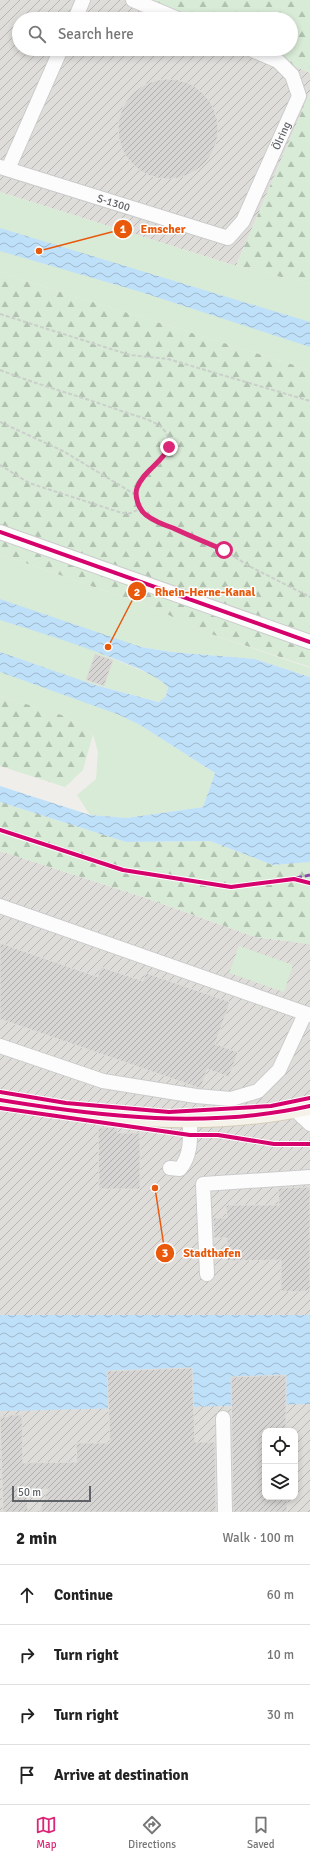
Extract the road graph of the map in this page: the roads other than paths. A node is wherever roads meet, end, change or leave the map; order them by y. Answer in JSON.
{"nodes":[{"id":1,"x":83,"y":0,"type":"edge"},
{"id":2,"x":132,"y":0,"type":"edge"},
{"id":3,"x":78,"y":12,"type":"edge"},
{"id":4,"x":161,"y":12,"type":"edge"},
{"id":5,"x":58,"y":56,"type":"edge"},
{"id":6,"x":266,"y":56,"type":"edge"},
{"id":7,"x":4,"y":168,"type":"edge"},
{"id":8,"x":228,"y":238,"type":"joint"},
{"id":9,"x":0,"y":532,"type":"edge"},
{"id":10,"x":310,"y":642,"type":"edge"},
{"id":11,"x":0,"y":906,"type":"edge"},
{"id":12,"x":308,"y":1015,"type":"edge"},
{"id":13,"x":0,"y":1046,"type":"edge"},
{"id":14,"x":0,"y":1100,"type":"edge"},
{"id":15,"x":302,"y":1107,"type":"edge"},
{"id":16,"x":190,"y":1119,"type":"junction"},
{"id":17,"x":310,"y":1124,"type":"edge"},
{"id":18,"x":170,"y":1168,"type":"dead end"},
{"id":19,"x":310,"y":1177,"type":"edge"},
{"id":20,"x":207,"y":1274,"type":"dead end"},
{"id":21,"x":223,"y":1418,"type":"dead end"},
{"id":22,"x":225,"y":1512,"type":"edge"}],
"edges":[{"from":1,"to":3,"type":"lane"},
{"from":2,"to":4,"type":"lane"},
{"from":5,"to":7,"type":"lane"},
{"from":6,"to":8,"type":"lane","name":"Ölring"},
{"from":7,"to":8,"type":"lane","name":"S-1300"},
{"from":9,"to":10,"type":"lane"},
{"from":11,"to":12,"type":"lane"},
{"from":12,"to":13,"type":"lane"},
{"from":14,"to":16,"type":"main road"},
{"from":15,"to":16,"type":"main road"},
{"from":15,"to":17,"type":"lane"},
{"from":16,"to":18,"type":"lane"},
{"from":19,"to":20,"type":"lane"},
{"from":21,"to":22,"type":"lane"}]}
